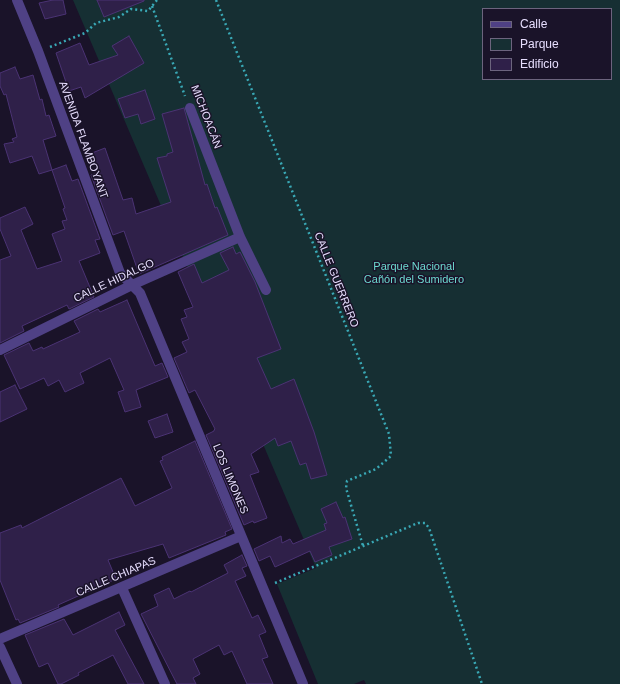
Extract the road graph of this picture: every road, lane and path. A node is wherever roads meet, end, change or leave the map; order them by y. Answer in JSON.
{"nodes":[{"id":1,"x":17,"y":0,"type":"edge"},
{"id":2,"x":157,"y":0,"type":"edge"},
{"id":3,"x":216,"y":0,"type":"edge"},
{"id":4,"x":152,"y":6,"type":"junction"},
{"id":5,"x":38,"y":52,"type":"junction"},
{"id":6,"x":190,"y":108,"type":"joint"},
{"id":7,"x":240,"y":237,"type":"junction"},
{"id":8,"x":132,"y":285,"type":"junction"},
{"id":9,"x":266,"y":290,"type":"dead end"},
{"id":10,"x":0,"y":350,"type":"edge"},
{"id":11,"x":241,"y":536,"type":"junction"},
{"id":12,"x":363,"y":546,"type":"junction"},
{"id":13,"x":122,"y":588,"type":"junction"},
{"id":14,"x":264,"y":588,"type":"junction"},
{"id":15,"x":0,"y":639,"type":"edge"},
{"id":16,"x":0,"y":647,"type":"edge"},
{"id":17,"x":17,"y":684,"type":"edge"},
{"id":18,"x":165,"y":684,"type":"edge"},
{"id":19,"x":303,"y":684,"type":"edge"},
{"id":20,"x":482,"y":684,"type":"edge"}],
"edges":[{"from":1,"to":5,"type":"street","name":"AVENIDA FLAMBOYANT"},
{"from":2,"to":4,"type":"path"},
{"from":3,"to":12,"type":"path","name":"CALLE GUERRERO"},
{"from":4,"to":5,"type":"path"},
{"from":4,"to":6,"type":"path","name":"MICHOACÁN"},
{"from":5,"to":8,"type":"street","name":"AVENIDA FLAMBOYANT"},
{"from":6,"to":7,"type":"street","name":"MICHOACÁN"},
{"from":7,"to":8,"type":"street","name":"CALLE HIDALGO"},
{"from":7,"to":9,"type":"street","name":"MICHOACÁN"},
{"from":8,"to":10,"type":"street","name":"CALLE HIDALGO"},
{"from":8,"to":11,"type":"street","name":"LOS LIMONES"},
{"from":11,"to":13,"type":"street","name":"CALLE CHIAPAS"},
{"from":11,"to":14,"type":"street","name":"LOS LIMONES"},
{"from":12,"to":14,"type":"path"},
{"from":12,"to":20,"type":"path"},
{"from":13,"to":15,"type":"street","name":"CALLE CHIAPAS"},
{"from":13,"to":18,"type":"street"},
{"from":14,"to":19,"type":"street","name":"LOS LIMONES"},
{"from":16,"to":17,"type":"street"}]}
